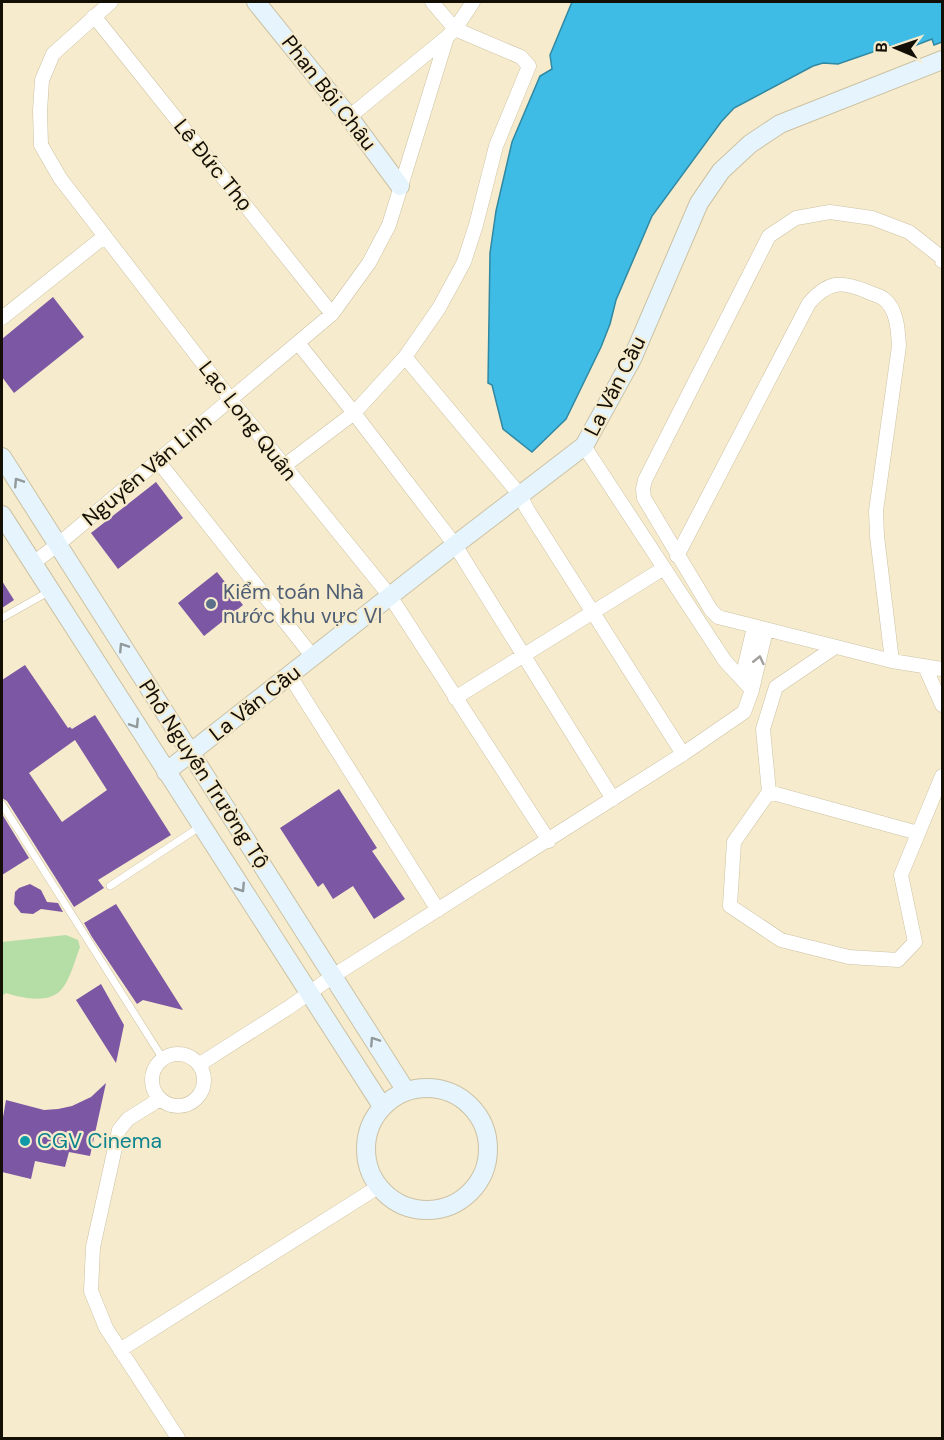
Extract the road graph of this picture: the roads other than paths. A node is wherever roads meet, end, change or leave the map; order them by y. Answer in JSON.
{"nodes":[{"id":1,"x":111,"y":2,"type":"edge"},
{"id":2,"x":256,"y":2,"type":"edge"},
{"id":3,"x":432,"y":2,"type":"edge"},
{"id":4,"x":473,"y":2,"type":"edge"},
{"id":5,"x":94,"y":16,"type":"junction"},
{"id":6,"x":451,"y":33,"type":"junction"},
{"id":7,"x":942,"y":60,"type":"edge"},
{"id":8,"x":349,"y":117,"type":"junction"},
{"id":9,"x":400,"y":186,"type":"junction"},
{"id":10,"x":105,"y":236,"type":"junction"},
{"id":11,"x":942,"y":261,"type":"edge"},
{"id":12,"x":332,"y":314,"type":"junction"},
{"id":13,"x":2,"y":318,"type":"edge"},
{"id":14,"x":297,"y":343,"type":"junction"},
{"id":15,"x":405,"y":357,"type":"junction"},
{"id":16,"x":231,"y":400,"type":"junction"},
{"id":17,"x":354,"y":412,"type":"junction"},
{"id":18,"x":584,"y":446,"type":"junction"},
{"id":19,"x":2,"y":457,"type":"edge"},
{"id":20,"x":158,"y":461,"type":"junction"},
{"id":21,"x":284,"y":466,"type":"junction"},
{"id":22,"x":520,"y":495,"type":"junction"},
{"id":23,"x":2,"y":516,"type":"edge"},
{"id":24,"x":58,"y":545,"type":"junction"},
{"id":25,"x":455,"y":545,"type":"junction"},
{"id":26,"x":677,"y":556,"type":"junction"},
{"id":27,"x":32,"y":564,"type":"junction"},
{"id":28,"x":664,"y":568,"type":"junction"},
{"id":29,"x":50,"y":591,"type":"junction"},
{"id":30,"x":390,"y":596,"type":"junction"},
{"id":31,"x":593,"y":612,"type":"junction"},
{"id":32,"x":2,"y":618,"type":"edge"},
{"id":33,"x":760,"y":629,"type":"junction"},
{"id":34,"x":835,"y":647,"type":"junction"},
{"id":35,"x":523,"y":655,"type":"junction"},
{"id":36,"x":313,"y":657,"type":"junction"},
{"id":37,"x":892,"y":661,"type":"junction"},
{"id":38,"x":925,"y":667,"type":"junction"},
{"id":39,"x":942,"y":669,"type":"edge"},
{"id":40,"x":290,"y":676,"type":"junction"},
{"id":41,"x":742,"y":678,"type":"junction"},
{"id":42,"x":752,"y":690,"type":"junction"},
{"id":43,"x":455,"y":698,"type":"junction"},
{"id":44,"x":942,"y":705,"type":"edge"},
{"id":45,"x":191,"y":754,"type":"junction"},
{"id":46,"x":683,"y":754,"type":"junction"},
{"id":47,"x":166,"y":772,"type":"junction"},
{"id":48,"x":942,"y":776,"type":"edge"},
{"id":49,"x":769,"y":792,"type":"junction"},
{"id":50,"x":613,"y":799,"type":"junction"},
{"id":51,"x":2,"y":804,"type":"edge"},
{"id":52,"x":201,"y":826,"type":"junction"},
{"id":53,"x":918,"y":833,"type":"junction"},
{"id":54,"x":549,"y":841,"type":"junction"},
{"id":55,"x":110,"y":886,"type":"dead end"},
{"id":56,"x":438,"y":910,"type":"junction"},
{"id":57,"x":333,"y":976,"type":"junction"},
{"id":58,"x":309,"y":993,"type":"junction"},
{"id":59,"x":164,"y":1059,"type":"junction"},
{"id":60,"x":200,"y":1064,"type":"junction"},
{"id":61,"x":406,"y":1091,"type":"junction"},
{"id":62,"x":160,"y":1099,"type":"junction"},
{"id":63,"x":382,"y":1106,"type":"junction"},
{"id":64,"x":378,"y":1187,"type":"junction"},
{"id":65,"x":120,"y":1350,"type":"junction"},
{"id":66,"x":178,"y":1438,"type":"edge"}],
"edges":[{"from":1,"to":5,"type":"street","name":"Lạc Long Quân"},
{"from":2,"to":8,"type":"street","name":"Phan Bội Châu"},
{"from":3,"to":6,"type":"street"},
{"from":4,"to":6,"type":"street","name":"Nguyễn Văn Linh"},
{"from":5,"to":10,"type":"street","name":"Lạc Long Quân"},
{"from":5,"to":12,"type":"street","name":"Lê Đức Thọ"},
{"from":6,"to":8,"type":"street","name":"Nguyễn Văn Linh"},
{"from":6,"to":9,"type":"street","name":"Nguyễn Văn Linh"},
{"from":6,"to":15,"type":"street"},
{"from":7,"to":18,"type":"street","name":"La Văn Cầu"},
{"from":8,"to":9,"type":"street","name":"Phan Bội Châu"},
{"from":9,"to":12,"type":"street","name":"Nguyễn Văn Linh"},
{"from":10,"to":13,"type":"street"},
{"from":10,"to":16,"type":"street","name":"Lạc Long Quân"},
{"from":11,"to":26,"type":"street"},
{"from":12,"to":14,"type":"street","name":"Nguyễn Văn Linh"},
{"from":14,"to":16,"type":"street","name":"Nguyễn Văn Linh"},
{"from":14,"to":17,"type":"street"},
{"from":15,"to":17,"type":"street"},
{"from":15,"to":22,"type":"street"},
{"from":16,"to":20,"type":"street","name":"Nguyễn Văn Linh"},
{"from":16,"to":21,"type":"street","name":"Lạc Long Quân"},
{"from":17,"to":21,"type":"street"},
{"from":17,"to":25,"type":"street"},
{"from":18,"to":22,"type":"street","name":"La Văn Cầu"},
{"from":18,"to":28,"type":"street"},
{"from":24,"to":19,"type":"street","name":"Phố Nguyễn Trường Tộ","one_way":true},
{"from":20,"to":24,"type":"street","name":"Nguyễn Văn Linh"},
{"from":20,"to":36,"type":"street"},
{"from":21,"to":30,"type":"street","name":"Lạc Long Quân"},
{"from":22,"to":25,"type":"street","name":"La Văn Cầu"},
{"from":22,"to":31,"type":"street"},
{"from":23,"to":27,"type":"street","name":"Phố Nguyễn Trường Tộ"},
{"from":24,"to":27,"type":"street","name":"Nguyễn Văn Linh"},
{"from":45,"to":24,"type":"street","name":"Phố Nguyễn Trường Tộ","one_way":true},
{"from":25,"to":30,"type":"street","name":"La Văn Cầu"},
{"from":25,"to":35,"type":"street"},
{"from":26,"to":33,"type":"street"},
{"from":26,"to":37,"type":"street"},
{"from":27,"to":29,"type":"street","name":"Phố Nguyễn Trường Tộ"},
{"from":28,"to":31,"type":"street"},
{"from":28,"to":41,"type":"street"},
{"from":29,"to":32,"type":"lane"},
{"from":29,"to":47,"type":"street","name":"Phố Nguyễn Trường Tộ","one_way":true},
{"from":30,"to":36,"type":"street","name":"La Văn Cầu"},
{"from":30,"to":43,"type":"street","name":"Lạc Long Quân"},
{"from":31,"to":35,"type":"street"},
{"from":31,"to":46,"type":"street"},
{"from":33,"to":34,"type":"street"},
{"from":33,"to":41,"type":"street"},
{"from":42,"to":33,"type":"street","one_way":true},
{"from":34,"to":37,"type":"street"},
{"from":34,"to":49,"type":"street"},
{"from":35,"to":43,"type":"street"},
{"from":35,"to":50,"type":"street"},
{"from":36,"to":40,"type":"street","name":"La Văn Cầu"},
{"from":37,"to":38,"type":"street"},
{"from":38,"to":39,"type":"street"},
{"from":38,"to":44,"type":"street"},
{"from":40,"to":45,"type":"street","name":"La Văn Cầu"},
{"from":40,"to":56,"type":"street"},
{"from":41,"to":42,"type":"street"},
{"from":42,"to":46,"type":"street"},
{"from":43,"to":54,"type":"street","name":"Lạc Long Quân"},
{"from":45,"to":47,"type":"street","name":"La Văn Cầu"},
{"from":45,"to":57,"type":"street","name":"Phố Nguyễn Trường Tộ"},
{"from":46,"to":50,"type":"street"},
{"from":47,"to":52,"type":"street","name":"Phố Nguyễn Trường Tộ"},
{"from":48,"to":53,"type":"street"},
{"from":49,"to":53,"type":"street"},
{"from":49,"to":53,"type":"street"},
{"from":50,"to":54,"type":"street"},
{"from":51,"to":59,"type":"lane"},
{"from":52,"to":55,"type":"lane"},
{"from":52,"to":58,"type":"street","name":"Phố Nguyễn Trường Tộ","one_way":true},
{"from":54,"to":56,"type":"street"},
{"from":56,"to":57,"type":"street"},
{"from":57,"to":58,"type":"street"},
{"from":61,"to":57,"type":"street","name":"Phố Nguyễn Trường Tộ","one_way":true},
{"from":58,"to":60,"type":"street"},
{"from":58,"to":63,"type":"street","name":"Phố Nguyễn Trường Tộ"},
{"from":59,"to":60,"type":"street"},
{"from":59,"to":62,"type":"street"},
{"from":60,"to":62,"type":"street"},
{"from":61,"to":63,"type":"street"},
{"from":61,"to":64,"type":"street"},
{"from":62,"to":65,"type":"street"},
{"from":63,"to":64,"type":"street"},
{"from":64,"to":65,"type":"street"},
{"from":65,"to":66,"type":"street"}]}
